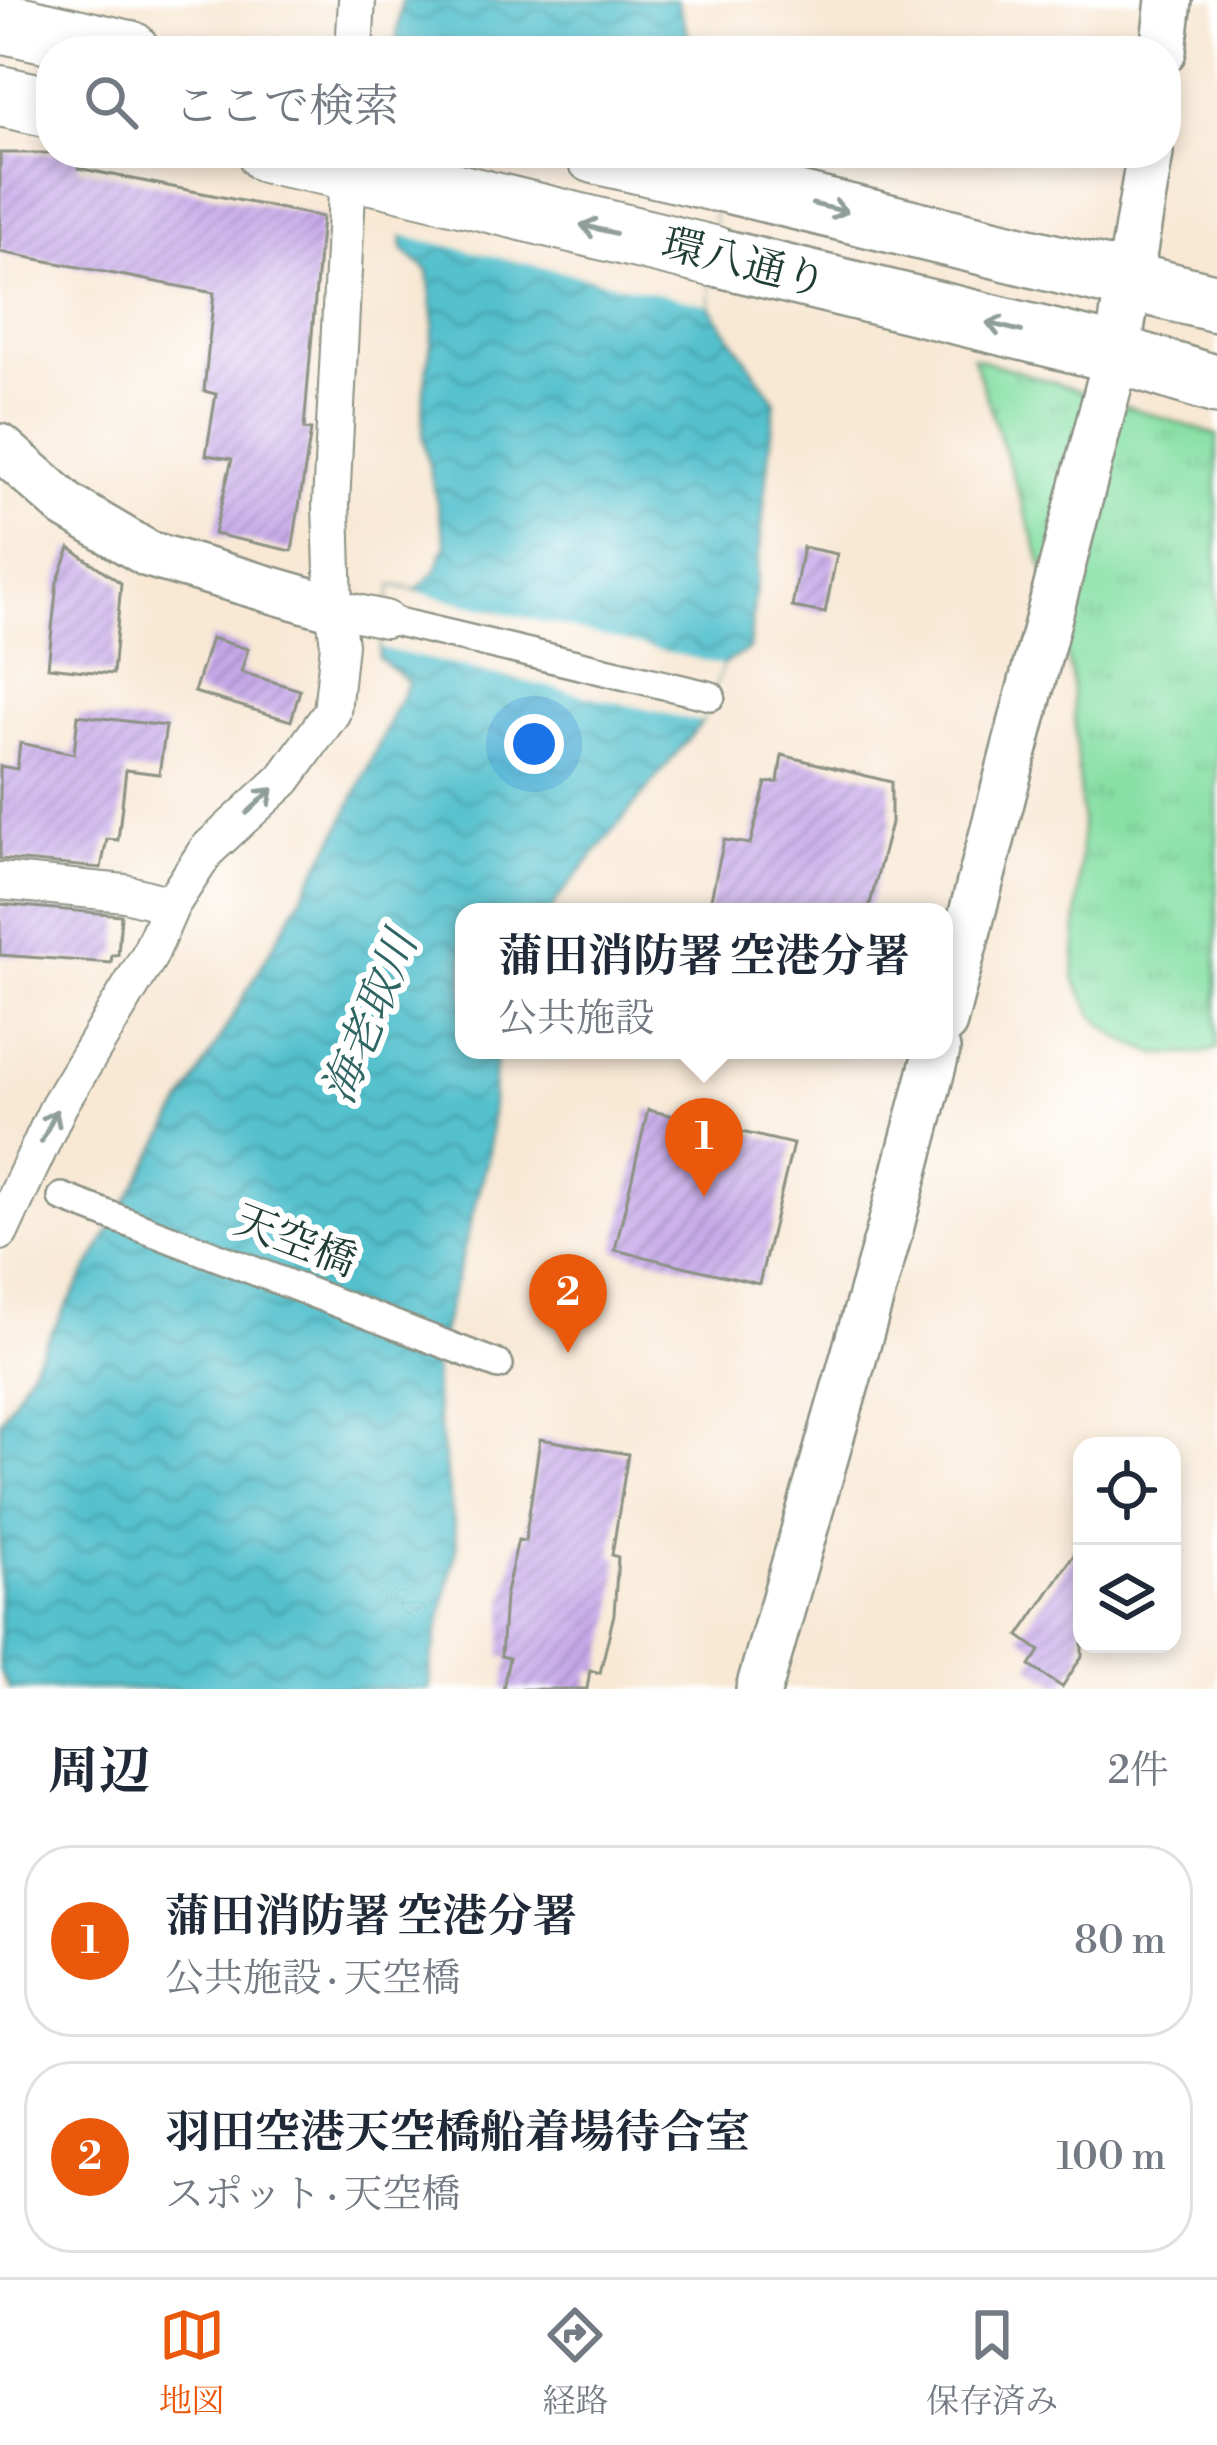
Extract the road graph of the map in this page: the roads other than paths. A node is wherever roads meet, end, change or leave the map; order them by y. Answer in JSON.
{"nodes":[{"id":1,"x":357,"y":0,"type":"edge"},
{"id":2,"x":1168,"y":0,"type":"edge"},
{"id":3,"x":0,"y":22,"type":"edge"},
{"id":4,"x":62,"y":36,"type":"edge"},
{"id":5,"x":355,"y":36,"type":"edge"},
{"id":6,"x":1164,"y":36,"type":"edge"},
{"id":7,"x":0,"y":96,"type":"edge"},
{"id":8,"x":36,"y":104,"type":"edge"},
{"id":9,"x":362,"y":168,"type":"edge"},
{"id":10,"x":370,"y":168,"type":"edge"},
{"id":11,"x":660,"y":168,"type":"edge"},
{"id":12,"x":1148,"y":168,"type":"edge"},
{"id":13,"x":716,"y":181,"type":"joint"},
{"id":14,"x":712,"y":256,"type":"joint"},
{"id":15,"x":1131,"y":280,"type":"junction"},
{"id":16,"x":1217,"y":303,"type":"edge"},
{"id":17,"x":1118,"y":354,"type":"junction"},
{"id":18,"x":1217,"y":386,"type":"edge"},
{"id":19,"x":0,"y":447,"type":"edge"},
{"id":20,"x":334,"y":608,"type":"junction"},
{"id":21,"x":385,"y":619,"type":"joint"},
{"id":22,"x":711,"y":696,"type":"dead end"},
{"id":23,"x":0,"y":881,"type":"edge"},
{"id":24,"x":171,"y":905,"type":"junction"},
{"id":25,"x":953,"y":987,"type":"edge"},
{"id":26,"x":935,"y":1059,"type":"edge"},
{"id":27,"x":62,"y":1197,"type":"dead end"},
{"id":28,"x":0,"y":1232,"type":"edge"},
{"id":29,"x":499,"y":1365,"type":"dead end"},
{"id":30,"x":759,"y":1689,"type":"edge"}],
"edges":[{"from":1,"to":5,"type":"street"},
{"from":2,"to":6,"type":"street"},
{"from":3,"to":4,"type":"highway"},
{"from":7,"to":8,"type":"highway"},
{"from":9,"to":20,"type":"street"},
{"from":14,"to":10,"type":"highway","name":"環八通り","one_way":true},
{"from":11,"to":13,"type":"highway","name":"環八通り"},
{"from":12,"to":15,"type":"street"},
{"from":13,"to":15,"type":"main road","name":"環八通り","one_way":true},
{"from":17,"to":14,"type":"main road","name":"環八通り","one_way":true},
{"from":15,"to":16,"type":"main road","name":"環八通り"},
{"from":15,"to":17,"type":"street"},
{"from":17,"to":18,"type":"main road","name":"環八通り"},
{"from":17,"to":25,"type":"street"},
{"from":19,"to":20,"type":"street"},
{"from":20,"to":21,"type":"street"},
{"from":24,"to":20,"type":"street","one_way":true},
{"from":21,"to":22,"type":"street"},
{"from":23,"to":24,"type":"street"},
{"from":28,"to":24,"type":"street","one_way":true},
{"from":26,"to":30,"type":"street"},
{"from":27,"to":29,"type":"street","name":"天空橋"}]}
